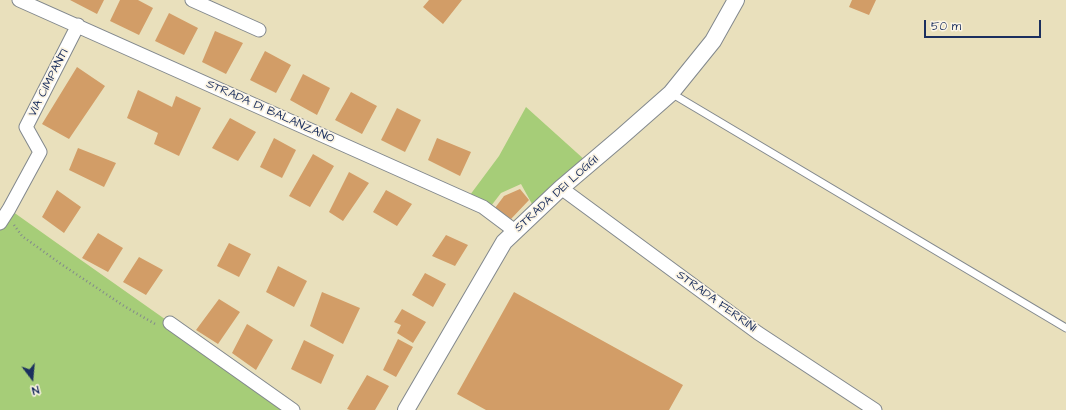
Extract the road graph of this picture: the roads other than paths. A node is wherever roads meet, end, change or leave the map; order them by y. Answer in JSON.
{"nodes":[{"id":1,"x":19,"y":0,"type":"edge"},
{"id":2,"x":192,"y":0,"type":"edge"},
{"id":3,"x":736,"y":0,"type":"edge"},
{"id":4,"x":43,"y":4,"type":"edge"},
{"id":5,"x":78,"y":25,"type":"junction"},
{"id":6,"x":259,"y":30,"type":"dead end"},
{"id":7,"x":671,"y":93,"type":"junction"},
{"id":8,"x":561,"y":188,"type":"junction"},
{"id":9,"x":3,"y":218,"type":"edge"},
{"id":10,"x":515,"y":231,"type":"junction"},
{"id":11,"x":170,"y":323,"type":"road end"},
{"id":12,"x":1066,"y":328,"type":"edge"},
{"id":13,"x":293,"y":410,"type":"edge"},
{"id":14,"x":406,"y":410,"type":"edge"},
{"id":15,"x":875,"y":410,"type":"edge"}],
"edges":[{"from":1,"to":4,"type":"street","name":"STRADA DI BALANZANO"},
{"from":2,"to":6,"type":"street"},
{"from":3,"to":7,"type":"street","name":"STRADA DEI LOGGI"},
{"from":4,"to":5,"type":"street","name":"STRADA DI BALANZANO"},
{"from":5,"to":9,"type":"street","name":"VIA CIMPANTI"},
{"from":5,"to":10,"type":"street","name":"STRADA DI BALANZANO"},
{"from":7,"to":8,"type":"street","name":"STRADA DEI LOGGI"},
{"from":7,"to":12,"type":"lane"},
{"from":8,"to":10,"type":"street","name":"STRADA DEI LOGGI"},
{"from":8,"to":15,"type":"street","name":"STRADA FERRINI"},
{"from":10,"to":14,"type":"street","name":"STRADA DEI LOGGI"},
{"from":11,"to":13,"type":"street"}]}
